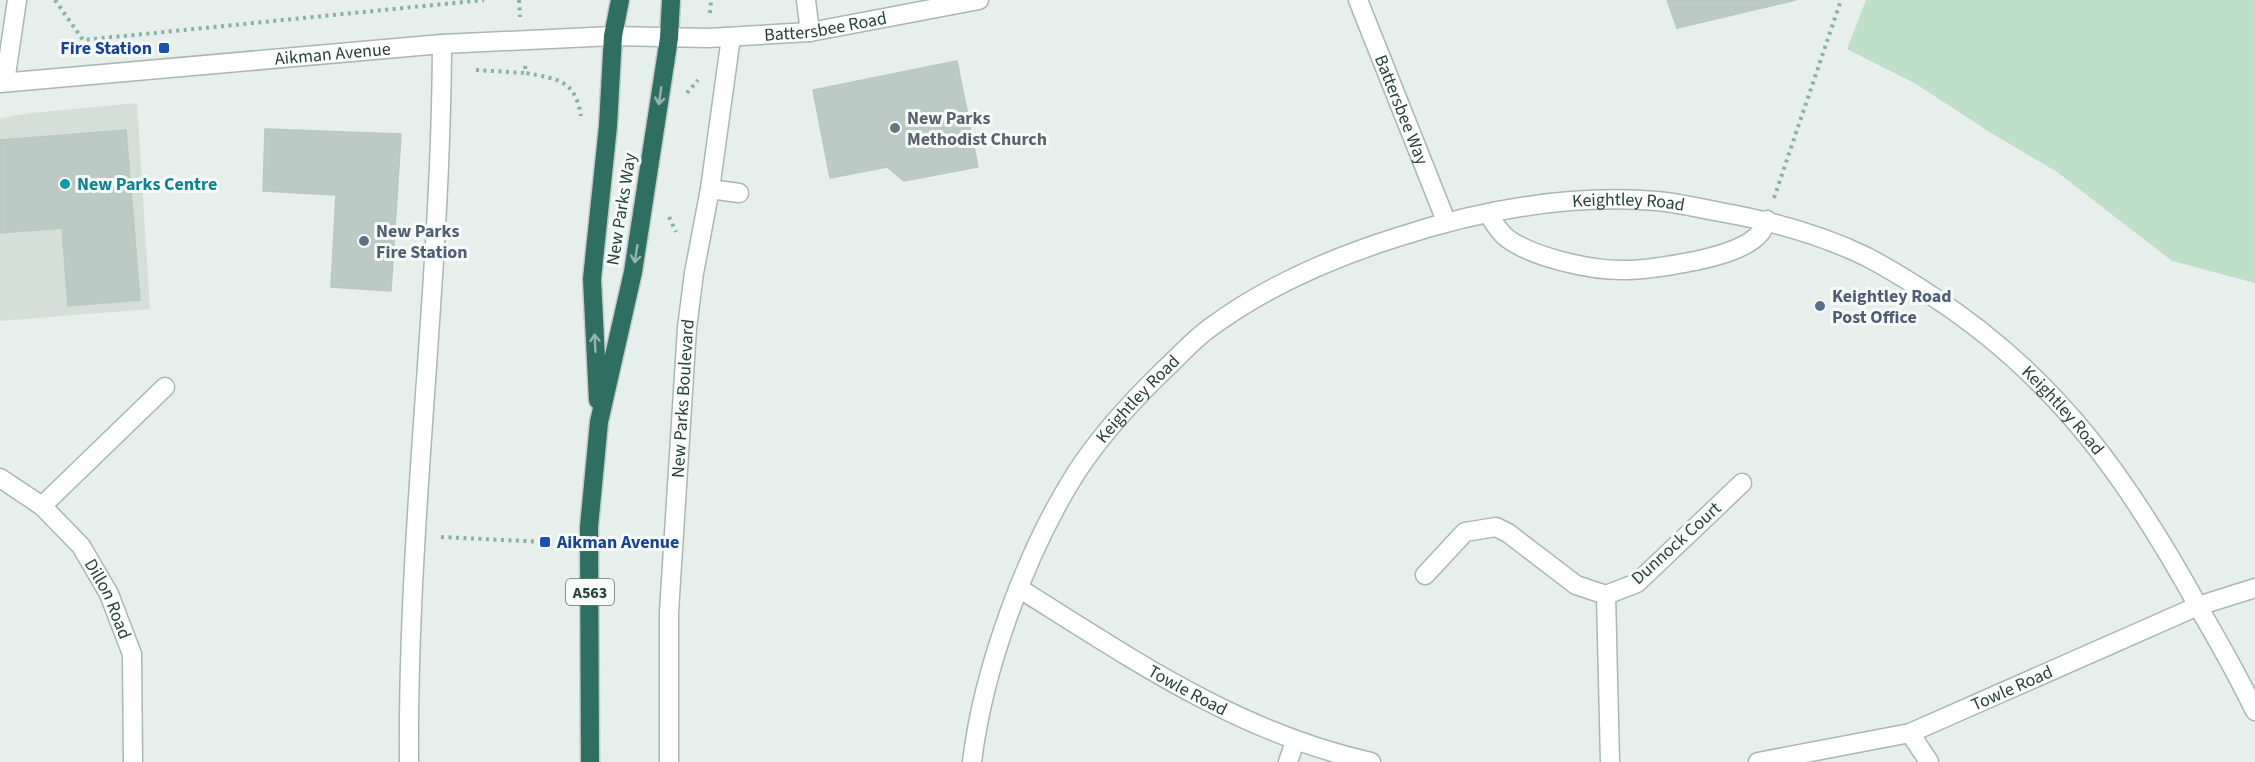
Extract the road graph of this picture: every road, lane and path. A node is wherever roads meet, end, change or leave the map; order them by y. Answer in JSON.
{"nodes":[{"id":1,"x":17,"y":0,"type":"edge"},
{"id":2,"x":55,"y":0,"type":"edge"},
{"id":3,"x":484,"y":0,"type":"edge"},
{"id":4,"x":620,"y":0,"type":"edge"},
{"id":5,"x":671,"y":0,"type":"edge"},
{"id":6,"x":806,"y":0,"type":"edge"},
{"id":7,"x":979,"y":0,"type":"edge"},
{"id":8,"x":1358,"y":0,"type":"edge"},
{"id":9,"x":1842,"y":0,"type":"edge"},
{"id":10,"x":810,"y":32,"type":"junction"},
{"id":11,"x":614,"y":36,"type":"junction"},
{"id":12,"x":731,"y":37,"type":"junction"},
{"id":13,"x":669,"y":38,"type":"junction"},
{"id":14,"x":442,"y":44,"type":"junction"},
{"id":15,"x":442,"y":68,"type":"junction"},
{"id":16,"x":526,"y":73,"type":"dead end"},
{"id":17,"x":2,"y":82,"type":"edge"},
{"id":18,"x":710,"y":189,"type":"junction"},
{"id":19,"x":740,"y":193,"type":"dead end"},
{"id":20,"x":1490,"y":214,"type":"junction"},
{"id":21,"x":1767,"y":220,"type":"junction"},
{"id":22,"x":1446,"y":221,"type":"junction"},
{"id":23,"x":165,"y":387,"type":"dead end"},
{"id":24,"x":599,"y":422,"type":"junction"},
{"id":25,"x":0,"y":478,"type":"edge"},
{"id":26,"x":1742,"y":483,"type":"dead end"},
{"id":27,"x":42,"y":506,"type":"junction"},
{"id":28,"x":417,"y":536,"type":"junction"},
{"id":29,"x":545,"y":542,"type":"dead end"},
{"id":30,"x":1425,"y":575,"type":"dead end"},
{"id":31,"x":1020,"y":588,"type":"junction"},
{"id":32,"x":2255,"y":588,"type":"edge"},
{"id":33,"x":1606,"y":595,"type":"junction"},
{"id":34,"x":2198,"y":606,"type":"junction"},
{"id":35,"x":2255,"y":711,"type":"edge"},
{"id":36,"x":1910,"y":733,"type":"junction"},
{"id":37,"x":1295,"y":741,"type":"junction"},
{"id":38,"x":133,"y":762,"type":"edge"},
{"id":39,"x":409,"y":762,"type":"edge"},
{"id":40,"x":590,"y":762,"type":"edge"},
{"id":41,"x":669,"y":762,"type":"edge"},
{"id":42,"x":972,"y":762,"type":"edge"},
{"id":43,"x":1288,"y":762,"type":"edge"},
{"id":44,"x":1371,"y":762,"type":"edge"},
{"id":45,"x":1610,"y":762,"type":"edge"},
{"id":46,"x":1758,"y":762,"type":"edge"},
{"id":47,"x":1929,"y":762,"type":"edge"}],
"edges":[{"from":1,"to":17,"type":"street"},
{"from":2,"to":3,"type":"path"},
{"from":4,"to":11,"type":"highway","name":"New Parks Way","number":"A563"},
{"from":5,"to":13,"type":"highway","name":"New Parks Way","number":"A563"},
{"from":6,"to":10,"type":"street"},
{"from":7,"to":10,"type":"street","name":"Battersbee Road"},
{"from":8,"to":22,"type":"street","name":"Battersbee Way"},
{"from":9,"to":21,"type":"path"},
{"from":10,"to":12,"type":"street","name":"Battersbee Road"},
{"from":11,"to":13,"type":"street","name":"Aikman Avenue"},
{"from":11,"to":14,"type":"street","name":"Aikman Avenue"},
{"from":24,"to":11,"type":"highway","name":"New Parks Way","number":"A563","one_way":true},
{"from":12,"to":13,"type":"street","name":"Battersbee Road"},
{"from":12,"to":18,"type":"street","name":"New Parks Boulevard"},
{"from":13,"to":24,"type":"highway","name":"New Parks Way","number":"A563","one_way":true},
{"from":14,"to":15,"type":"street"},
{"from":14,"to":17,"type":"street","name":"Aikman Avenue"},
{"from":15,"to":16,"type":"path"},
{"from":15,"to":28,"type":"street"},
{"from":18,"to":19,"type":"street"},
{"from":18,"to":41,"type":"street","name":"New Parks Boulevard"},
{"from":20,"to":21,"type":"street","name":"Keightley Road"},
{"from":20,"to":21,"type":"street"},
{"from":20,"to":22,"type":"street","name":"Keightley Road"},
{"from":21,"to":34,"type":"street","name":"Keightley Road"},
{"from":22,"to":31,"type":"street","name":"Keightley Road"},
{"from":23,"to":27,"type":"street"},
{"from":24,"to":40,"type":"highway","name":"New Parks Way","number":"A563"},
{"from":25,"to":27,"type":"street","name":"Dillon Road"},
{"from":26,"to":33,"type":"street","name":"Dunnock Court"},
{"from":27,"to":38,"type":"street","name":"Dillon Road"},
{"from":28,"to":29,"type":"path"},
{"from":28,"to":39,"type":"street"},
{"from":30,"to":33,"type":"street"},
{"from":31,"to":37,"type":"street","name":"Towle Road"},
{"from":31,"to":42,"type":"street","name":"Keightley Road"},
{"from":32,"to":34,"type":"street","name":"Towle Road"},
{"from":33,"to":45,"type":"street"},
{"from":34,"to":35,"type":"street","name":"Keightley Road"},
{"from":34,"to":36,"type":"street","name":"Towle Road"},
{"from":36,"to":46,"type":"street","name":"Towle Road"},
{"from":36,"to":47,"type":"street"},
{"from":37,"to":43,"type":"street"},
{"from":37,"to":44,"type":"street","name":"Towle Road"}]}
